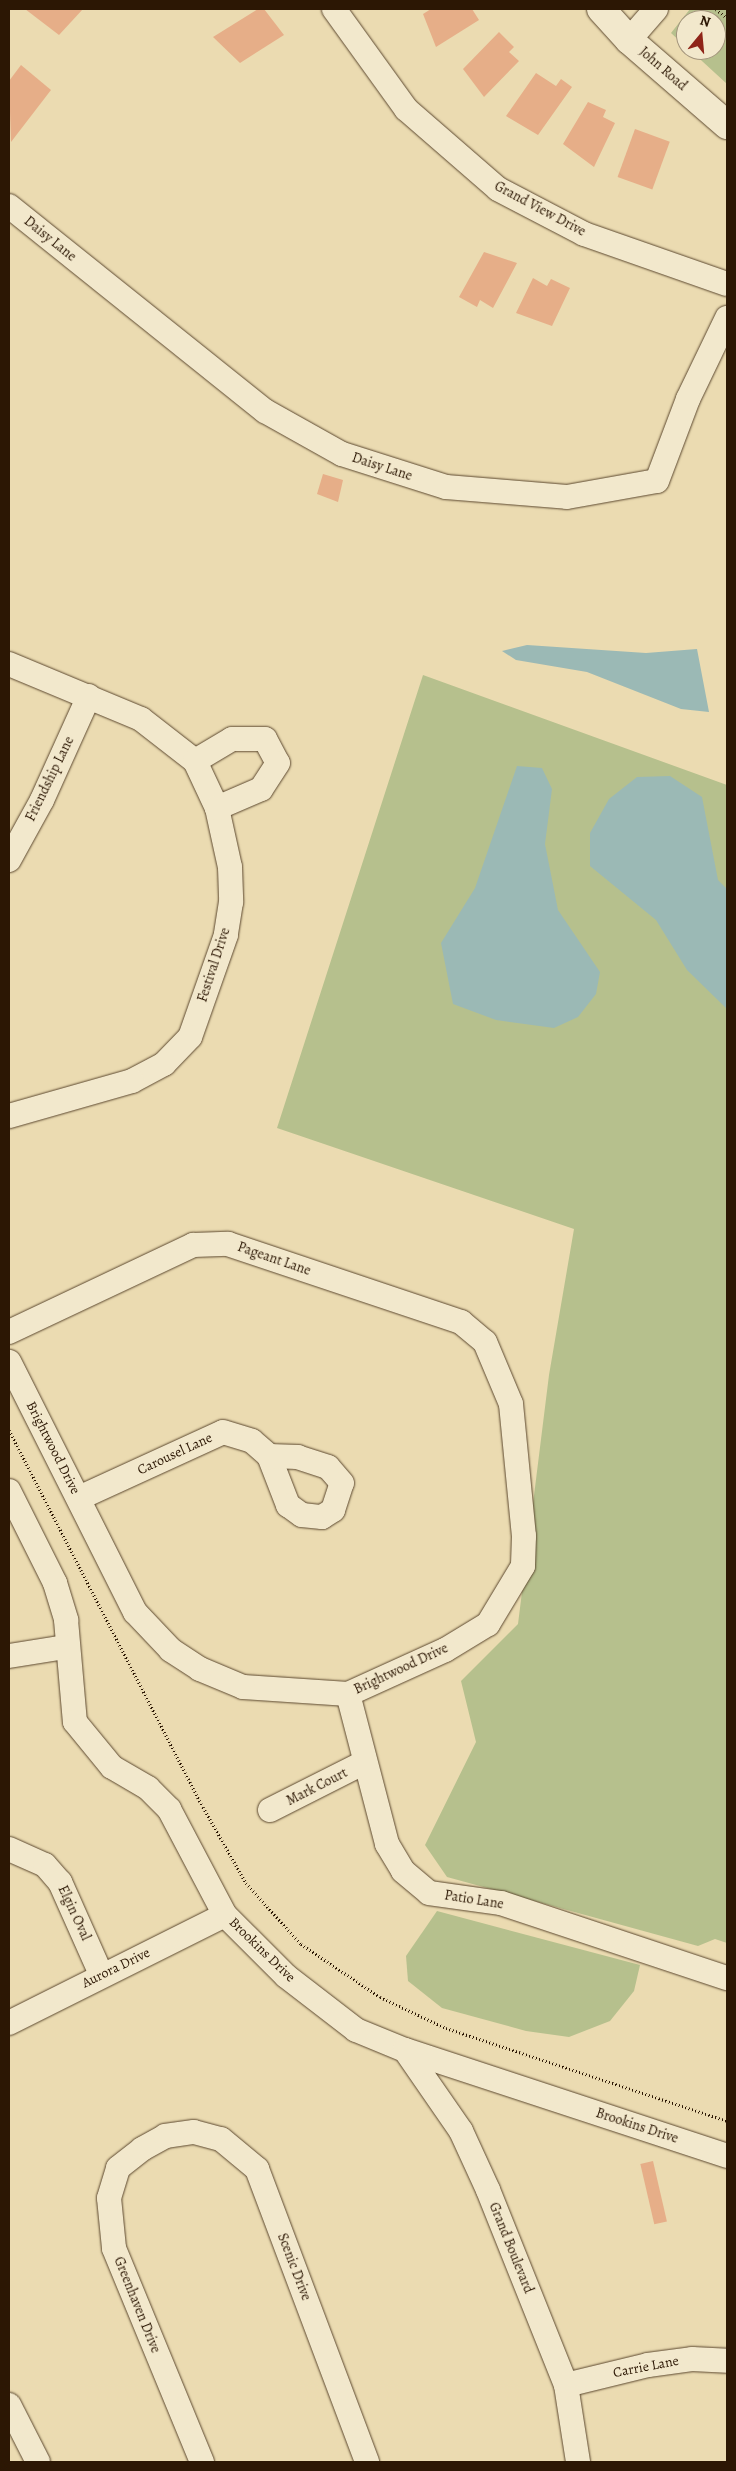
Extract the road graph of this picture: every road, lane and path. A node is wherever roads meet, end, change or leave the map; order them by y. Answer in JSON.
{"nodes":[{"id":1,"x":334,"y":9,"type":"edge"},
{"id":2,"x":601,"y":9,"type":"edge"},
{"id":3,"x":656,"y":9,"type":"edge"},
{"id":4,"x":716,"y":9,"type":"edge"},
{"id":5,"x":727,"y":18,"type":"edge"},
{"id":6,"x":629,"y":40,"type":"junction"},
{"id":7,"x":727,"y":126,"type":"edge"},
{"id":8,"x":9,"y":206,"type":"edge"},
{"id":9,"x":727,"y":284,"type":"edge"},
{"id":10,"x":727,"y":318,"type":"edge"},
{"id":11,"x":9,"y":664,"type":"edge"},
{"id":12,"x":89,"y":696,"type":"junction"},
{"id":13,"x":195,"y":760,"type":"junction"},
{"id":14,"x":217,"y":808,"type":"junction"},
{"id":15,"x":9,"y":860,"type":"edge"},
{"id":16,"x":9,"y":1116,"type":"edge"},
{"id":17,"x":461,"y":1322,"type":"joint"},
{"id":18,"x":9,"y":1332,"type":"edge"},
{"id":19,"x":9,"y":1362,"type":"edge"},
{"id":20,"x":9,"y":1430,"type":"edge"},
{"id":21,"x":269,"y":1456,"type":"dead end"},
{"id":22,"x":9,"y":1491,"type":"edge"},
{"id":23,"x":79,"y":1498,"type":"junction"},
{"id":24,"x":65,"y":1647,"type":"junction"},
{"id":25,"x":9,"y":1656,"type":"edge"},
{"id":26,"x":348,"y":1694,"type":"junction"},
{"id":27,"x":363,"y":1763,"type":"junction"},
{"id":28,"x":270,"y":1810,"type":"dead end"},
{"id":29,"x":9,"y":1849,"type":"edge"},
{"id":30,"x":226,"y":1916,"type":"junction"},
{"id":31,"x":101,"y":1974,"type":"junction"},
{"id":32,"x":727,"y":1978,"type":"edge"},
{"id":33,"x":9,"y":2023,"type":"edge"},
{"id":34,"x":405,"y":2050,"type":"junction"},
{"id":35,"x":727,"y":2121,"type":"edge"},
{"id":36,"x":165,"y":2136,"type":"joint"},
{"id":37,"x":727,"y":2156,"type":"edge"},
{"id":38,"x":727,"y":2361,"type":"edge"},
{"id":39,"x":566,"y":2385,"type":"junction"},
{"id":40,"x":9,"y":2405,"type":"edge"},
{"id":41,"x":38,"y":2462,"type":"edge"},
{"id":42,"x":202,"y":2462,"type":"edge"},
{"id":43,"x":367,"y":2462,"type":"edge"},
{"id":44,"x":578,"y":2462,"type":"edge"}],
"edges":[{"from":1,"to":9,"type":"street","name":"Grand View Drive"},
{"from":2,"to":6,"type":"street","name":"John Road"},
{"from":3,"to":6,"type":"street"},
{"from":4,"to":5,"type":"path"},
{"from":6,"to":7,"type":"street","name":"John Road"},
{"from":8,"to":10,"type":"street","name":"Daisy Lane"},
{"from":11,"to":12,"type":"street","name":"Festival Drive"},
{"from":12,"to":13,"type":"street","name":"Festival Drive"},
{"from":12,"to":15,"type":"street","name":"Friendship Lane"},
{"from":13,"to":14,"type":"street","name":"Festival Drive"},
{"from":13,"to":14,"type":"street"},
{"from":14,"to":16,"type":"street","name":"Festival Drive"},
{"from":17,"to":18,"type":"street","name":"Pageant Lane"},
{"from":17,"to":26,"type":"street","name":"Brightwood Drive"},
{"from":19,"to":23,"type":"street","name":"Brightwood Drive"},
{"from":20,"to":35,"type":"path"},
{"from":21,"to":23,"type":"street","name":"Carousel Lane"},
{"from":22,"to":24,"type":"street","name":"Brookins Drive"},
{"from":23,"to":26,"type":"street","name":"Brightwood Drive"},
{"from":24,"to":25,"type":"street"},
{"from":24,"to":30,"type":"street","name":"Brookins Drive"},
{"from":26,"to":27,"type":"street","name":"Patio Lane"},
{"from":27,"to":28,"type":"street","name":"Mark Court"},
{"from":27,"to":32,"type":"street","name":"Patio Lane"},
{"from":29,"to":31,"type":"street","name":"Elgin Oval"},
{"from":30,"to":31,"type":"street","name":"Aurora Drive"},
{"from":30,"to":34,"type":"street","name":"Brookins Drive"},
{"from":31,"to":33,"type":"street","name":"Aurora Drive"},
{"from":34,"to":37,"type":"street","name":"Brookins Drive"},
{"from":34,"to":39,"type":"street","name":"Grand Boulevard"},
{"from":36,"to":42,"type":"street","name":"Greenhaven Drive"},
{"from":36,"to":43,"type":"street","name":"Scenic Drive"},
{"from":38,"to":39,"type":"street","name":"Carrie Lane"},
{"from":39,"to":44,"type":"street","name":"Grand Boulevard"},
{"from":40,"to":41,"type":"street"}]}
